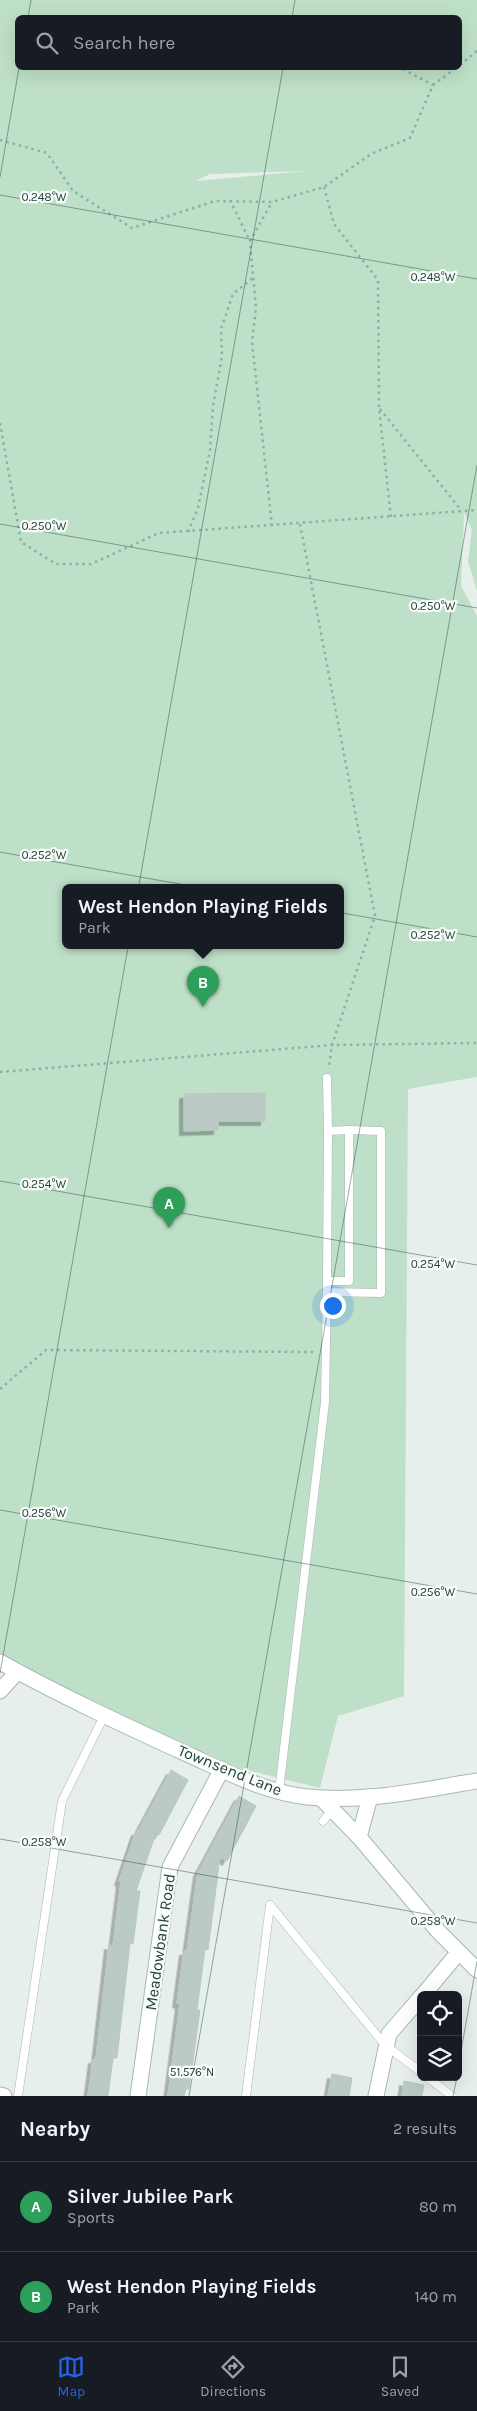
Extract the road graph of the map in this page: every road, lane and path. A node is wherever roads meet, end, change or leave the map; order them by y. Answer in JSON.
{"nodes":[{"id":1,"x":477,"y":52,"type":"edge"},
{"id":2,"x":462,"y":63,"type":"edge"},
{"id":3,"x":405,"y":70,"type":"edge"},
{"id":4,"x":453,"y":70,"type":"edge"},
{"id":5,"x":433,"y":85,"type":"junction"},
{"id":6,"x":0,"y":140,"type":"edge"},
{"id":7,"x":324,"y":187,"type":"junction"},
{"id":8,"x":230,"y":200,"type":"junction"},
{"id":9,"x":272,"y":202,"type":"junction"},
{"id":10,"x":250,"y":241,"type":"junction"},
{"id":11,"x":254,"y":277,"type":"junction"},
{"id":12,"x":379,"y":408,"type":"junction"},
{"id":13,"x":0,"y":423,"type":"edge"},
{"id":14,"x":477,"y":510,"type":"edge"},
{"id":15,"x":462,"y":511,"type":"junction"},
{"id":16,"x":391,"y":518,"type":"junction"},
{"id":17,"x":300,"y":524,"type":"junction"},
{"id":18,"x":272,"y":526,"type":"junction"},
{"id":19,"x":188,"y":532,"type":"junction"},
{"id":20,"x":477,"y":1043,"type":"edge"},
{"id":21,"x":332,"y":1045,"type":"junction"},
{"id":22,"x":0,"y":1072,"type":"edge"},
{"id":23,"x":327,"y":1078,"type":"joint"},
{"id":24,"x":349,"y":1130,"type":"junction"},
{"id":25,"x":328,"y":1131,"type":"junction"},
{"id":26,"x":327,"y":1281,"type":"junction"},
{"id":27,"x":327,"y":1292,"type":"junction"},
{"id":28,"x":326,"y":1352,"type":"junction"},
{"id":29,"x":0,"y":1389,"type":"edge"},
{"id":30,"x":0,"y":1662,"type":"edge"},
{"id":31,"x":17,"y":1672,"type":"junction"},
{"id":32,"x":0,"y":1692,"type":"edge"},
{"id":33,"x":104,"y":1716,"type":"junction"},
{"id":34,"x":222,"y":1769,"type":"junction"},
{"id":35,"x":477,"y":1781,"type":"edge"},
{"id":36,"x":279,"y":1792,"type":"junction"},
{"id":37,"x":370,"y":1797,"type":"junction"},
{"id":38,"x":322,"y":1799,"type":"junction"},
{"id":39,"x":359,"y":1837,"type":"junction"},
{"id":40,"x":458,"y":1953,"type":"junction"},
{"id":41,"x":477,"y":1970,"type":"edge"},
{"id":42,"x":426,"y":1991,"type":"edge"},
{"id":43,"x":417,"y":2002,"type":"edge"},
{"id":44,"x":386,"y":2045,"type":"junction"},
{"id":45,"x":417,"y":2069,"type":"edge"},
{"id":46,"x":432,"y":2081,"type":"edge"},
{"id":47,"x":0,"y":2095,"type":"edge"},
{"id":48,"x":4,"y":2096,"type":"edge"},
{"id":49,"x":18,"y":2096,"type":"edge"},
{"id":50,"x":138,"y":2096,"type":"edge"},
{"id":51,"x":246,"y":2096,"type":"edge"},
{"id":52,"x":376,"y":2096,"type":"edge"},
{"id":53,"x":452,"y":2096,"type":"edge"}],
"edges":[{"from":1,"to":2,"type":"path"},
{"from":3,"to":5,"type":"path"},
{"from":4,"to":5,"type":"path"},
{"from":5,"to":7,"type":"path"},
{"from":6,"to":8,"type":"path"},
{"from":7,"to":9,"type":"path"},
{"from":7,"to":12,"type":"path"},
{"from":8,"to":9,"type":"path"},
{"from":8,"to":10,"type":"path"},
{"from":9,"to":10,"type":"path"},
{"from":10,"to":11,"type":"path"},
{"from":11,"to":18,"type":"path"},
{"from":11,"to":19,"type":"path"},
{"from":12,"to":15,"type":"path"},
{"from":12,"to":16,"type":"path"},
{"from":13,"to":19,"type":"path"},
{"from":14,"to":15,"type":"path"},
{"from":15,"to":16,"type":"path"},
{"from":16,"to":17,"type":"path"},
{"from":17,"to":18,"type":"path"},
{"from":17,"to":21,"type":"path"},
{"from":18,"to":19,"type":"path"},
{"from":20,"to":21,"type":"path"},
{"from":21,"to":22,"type":"path"},
{"from":21,"to":23,"type":"path"},
{"from":23,"to":25,"type":"lane"},
{"from":24,"to":25,"type":"lane"},
{"from":24,"to":26,"type":"lane"},
{"from":24,"to":27,"type":"lane"},
{"from":25,"to":26,"type":"lane"},
{"from":26,"to":27,"type":"lane"},
{"from":27,"to":28,"type":"lane"},
{"from":28,"to":29,"type":"path"},
{"from":28,"to":36,"type":"lane"},
{"from":30,"to":31,"type":"street","name":"Townsend Lane"},
{"from":31,"to":32,"type":"street"},
{"from":31,"to":33,"type":"street","name":"Townsend Lane"},
{"from":33,"to":34,"type":"street","name":"Townsend Lane"},
{"from":33,"to":49,"type":"lane"},
{"from":34,"to":36,"type":"street","name":"Townsend Lane"},
{"from":34,"to":50,"type":"street","name":"Meadowbank Road"},
{"from":35,"to":37,"type":"street","name":"Townsend Lane"},
{"from":36,"to":38,"type":"street","name":"Townsend Lane"},
{"from":37,"to":38,"type":"street","name":"Townsend Lane"},
{"from":37,"to":39,"type":"street"},
{"from":38,"to":39,"type":"street"},
{"from":39,"to":40,"type":"street"},
{"from":40,"to":41,"type":"street"},
{"from":40,"to":42,"type":"street"},
{"from":43,"to":44,"type":"street"},
{"from":44,"to":45,"type":"lane"},
{"from":44,"to":51,"type":"lane"},
{"from":44,"to":52,"type":"street"},
{"from":46,"to":53,"type":"lane"},
{"from":47,"to":48,"type":"street"}]}
